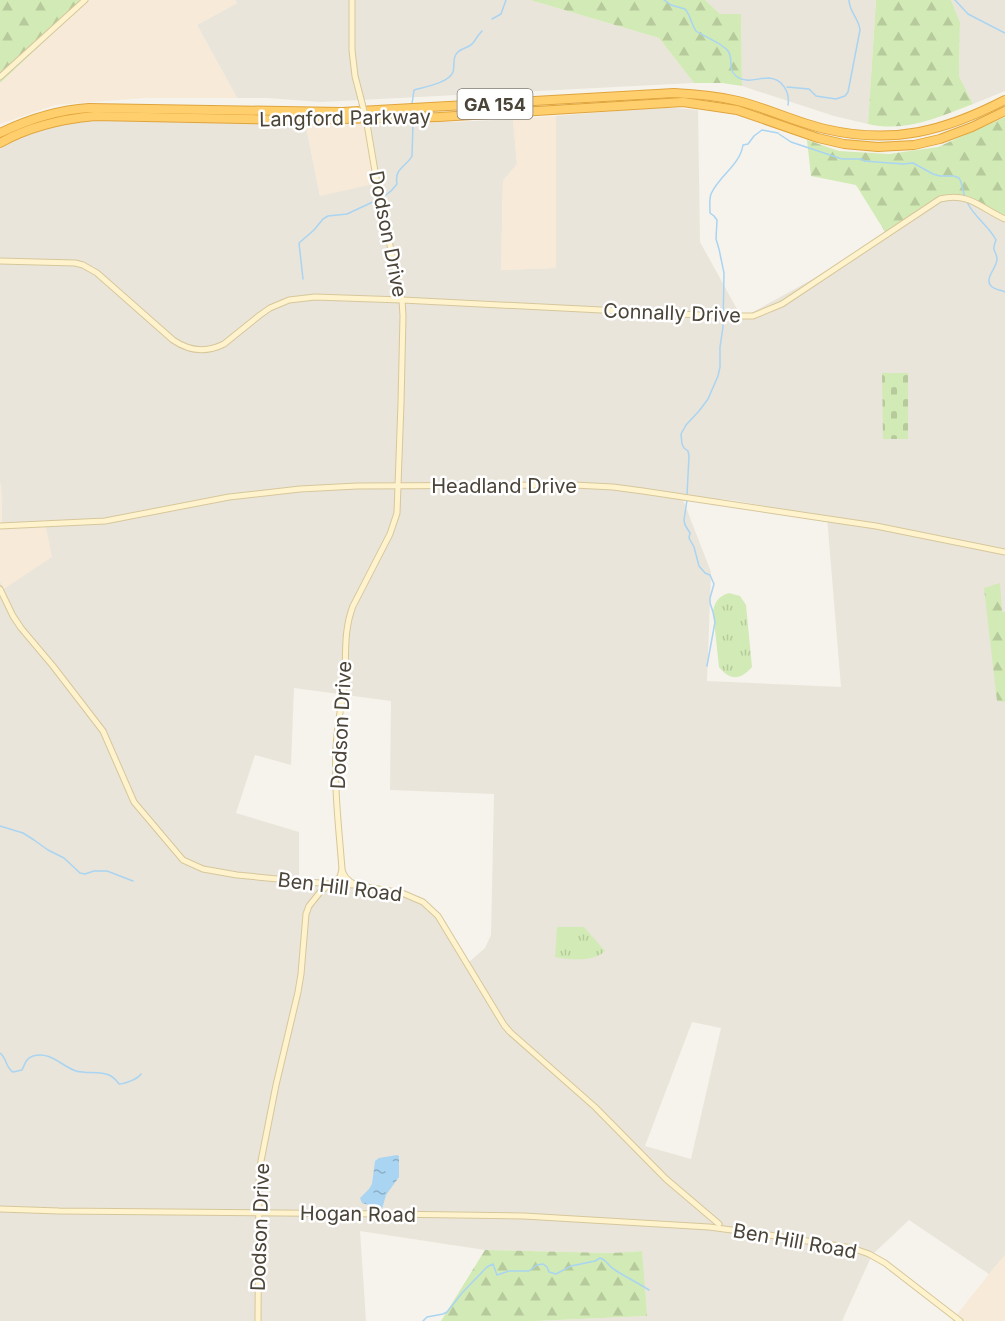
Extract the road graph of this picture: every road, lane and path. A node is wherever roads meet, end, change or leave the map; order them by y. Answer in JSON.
{"nodes":[{"id":1,"x":85,"y":0,"type":"edge"},
{"id":2,"x":352,"y":0,"type":"edge"},
{"id":3,"x":0,"y":77,"type":"edge"},
{"id":4,"x":1005,"y":100,"type":"edge"},
{"id":5,"x":1005,"y":111,"type":"edge"},
{"id":6,"x":0,"y":133,"type":"edge"},
{"id":7,"x":0,"y":143,"type":"edge"},
{"id":8,"x":1005,"y":219,"type":"edge"},
{"id":9,"x":0,"y":261,"type":"edge"},
{"id":10,"x":402,"y":300,"type":"junction"},
{"id":11,"x":398,"y":486,"type":"junction"},
{"id":12,"x":0,"y":526,"type":"edge"},
{"id":13,"x":1005,"y":552,"type":"edge"},
{"id":14,"x":0,"y":589,"type":"edge"},
{"id":15,"x":342,"y":870,"type":"junction"},
{"id":16,"x":306,"y":881,"type":"junction"},
{"id":17,"x":330,"y":884,"type":"junction"},
{"id":18,"x":355,"y":885,"type":"junction"},
{"id":19,"x":315,"y":898,"type":"junction"},
{"id":20,"x":0,"y":1209,"type":"edge"},
{"id":21,"x":259,"y":1213,"type":"junction"},
{"id":22,"x":717,"y":1226,"type":"junction"},
{"id":23,"x":258,"y":1321,"type":"edge"},
{"id":24,"x":960,"y":1321,"type":"edge"}],
"edges":[{"from":1,"to":3,"type":"street"},
{"from":2,"to":10,"type":"street","name":"Dodson Drive","bridge":true},
{"from":4,"to":6,"type":"highway","name":"Langford Parkway","number":"GA 154"},
{"from":5,"to":7,"type":"highway","name":"Langford Parkway","number":"GA 154"},
{"from":8,"to":10,"type":"street","name":"Connally Drive"},
{"from":9,"to":10,"type":"street","name":"Connally Drive"},
{"from":10,"to":11,"type":"street","name":"Dodson Drive"},
{"from":11,"to":12,"type":"street","name":"Headland Drive"},
{"from":11,"to":13,"type":"street","name":"Headland Drive"},
{"from":11,"to":15,"type":"street","name":"Dodson Drive"},
{"from":14,"to":16,"type":"street","name":"Ben Hill Road"},
{"from":15,"to":17,"type":"street","name":"Dodson Drive"},
{"from":15,"to":18,"type":"street"},
{"from":16,"to":17,"type":"street","name":"Ben Hill Road"},
{"from":16,"to":19,"type":"street"},
{"from":17,"to":18,"type":"street","name":"Ben Hill Road"},
{"from":17,"to":19,"type":"street","name":"Dodson Drive"},
{"from":18,"to":22,"type":"street","name":"Ben Hill Road"},
{"from":19,"to":21,"type":"street","name":"Dodson Drive"},
{"from":20,"to":21,"type":"street","name":"Hogan Road"},
{"from":21,"to":22,"type":"street","name":"Hogan Road"},
{"from":21,"to":23,"type":"street","name":"Dodson Drive"},
{"from":22,"to":24,"type":"street","name":"Ben Hill Road"}]}
